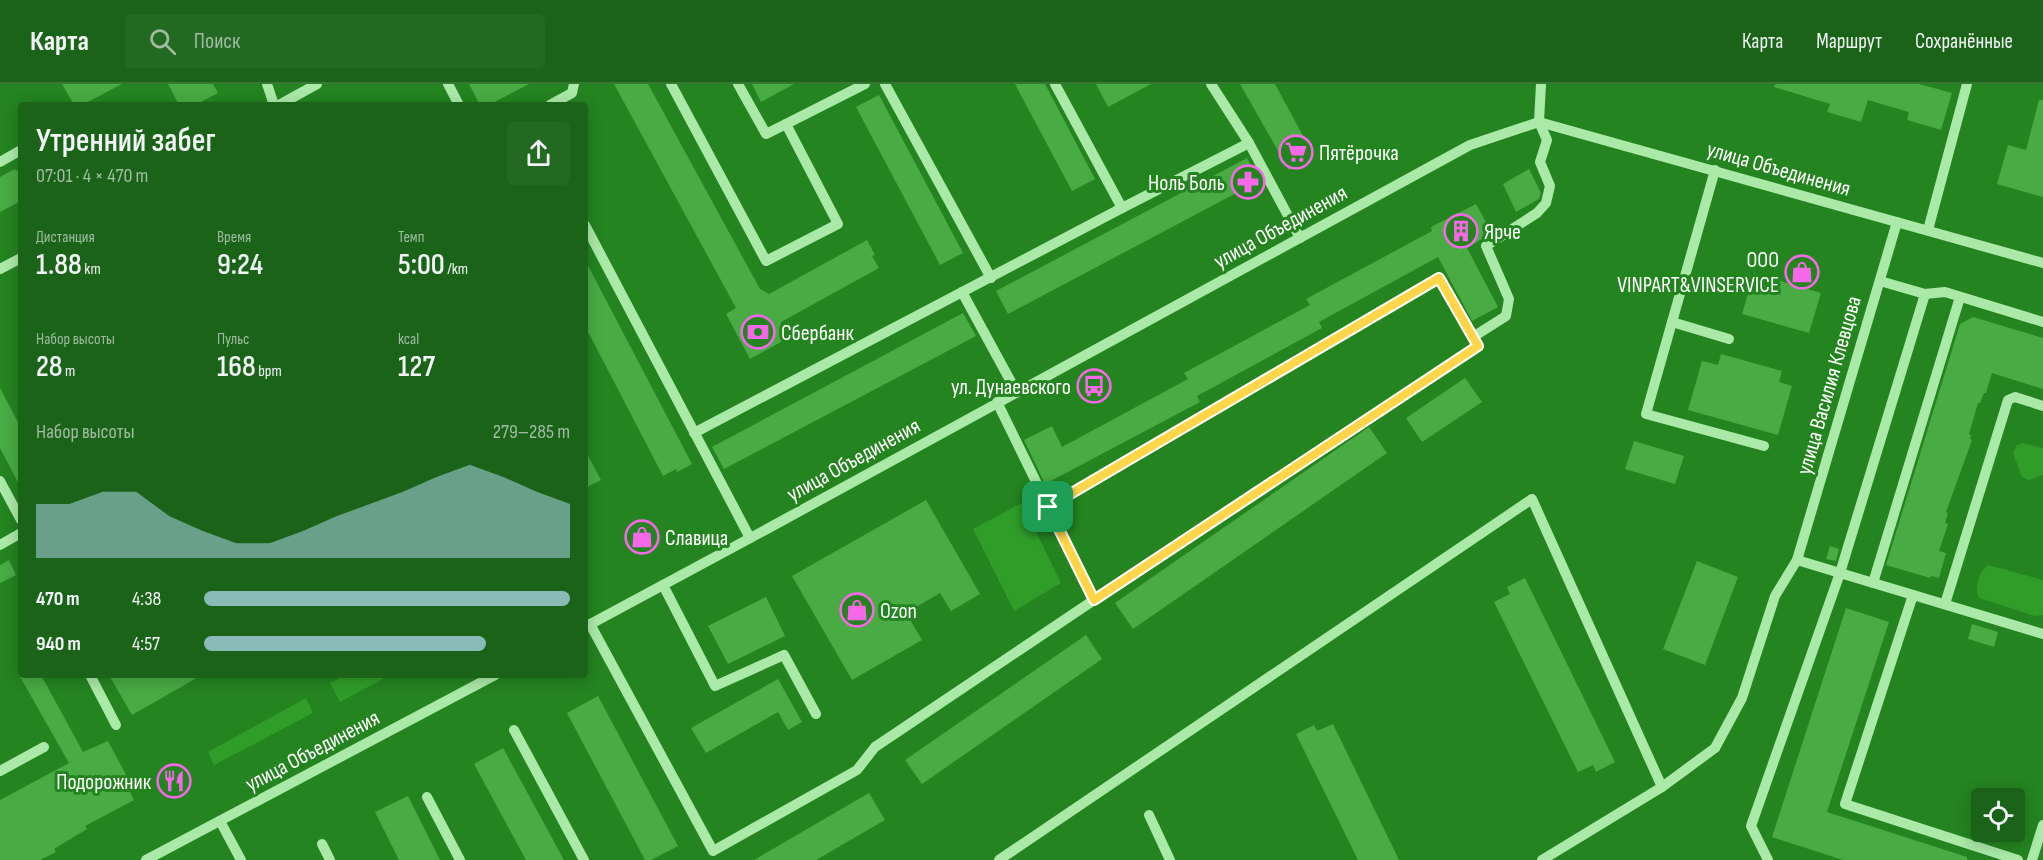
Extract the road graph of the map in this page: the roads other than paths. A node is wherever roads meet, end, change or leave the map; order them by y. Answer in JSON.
{"nodes":[{"id":1,"x":267,"y":84,"type":"edge"},
{"id":2,"x":317,"y":84,"type":"edge"},
{"id":3,"x":448,"y":84,"type":"edge"},
{"id":4,"x":574,"y":84,"type":"edge"},
{"id":5,"x":671,"y":84,"type":"edge"},
{"id":6,"x":738,"y":84,"type":"edge"},
{"id":7,"x":864,"y":84,"type":"edge"},
{"id":8,"x":885,"y":84,"type":"edge"},
{"id":9,"x":1055,"y":84,"type":"edge"},
{"id":10,"x":1211,"y":84,"type":"edge"},
{"id":11,"x":1542,"y":84,"type":"edge"},
{"id":12,"x":1967,"y":84,"type":"edge"},
{"id":13,"x":273,"y":102,"type":"edge"},
{"id":14,"x":284,"y":102,"type":"edge"},
{"id":15,"x":457,"y":102,"type":"edge"},
{"id":16,"x":556,"y":102,"type":"edge"},
{"id":17,"x":1539,"y":122,"type":"junction"},
{"id":18,"x":786,"y":124,"type":"junction"},
{"id":19,"x":1249,"y":143,"type":"junction"},
{"id":20,"x":18,"y":152,"type":"edge"},
{"id":21,"x":0,"y":162,"type":"edge"},
{"id":22,"x":1715,"y":170,"type":"junction"},
{"id":23,"x":1122,"y":208,"type":"junction"},
{"id":24,"x":1897,"y":222,"type":"junction"},
{"id":25,"x":588,"y":231,"type":"edge"},
{"id":26,"x":1928,"y":231,"type":"junction"},
{"id":27,"x":1300,"y":238,"type":"junction"},
{"id":28,"x":18,"y":260,"type":"edge"},
{"id":29,"x":2043,"y":263,"type":"edge"},
{"id":30,"x":0,"y":269,"type":"edge"},
{"id":31,"x":991,"y":278,"type":"junction"},
{"id":32,"x":1880,"y":281,"type":"junction"},
{"id":33,"x":962,"y":292,"type":"junction"},
{"id":34,"x":1925,"y":294,"type":"junction"},
{"id":35,"x":1960,"y":297,"type":"junction"},
{"id":36,"x":1672,"y":322,"type":"junction"},
{"id":37,"x":2043,"y":322,"type":"edge"},
{"id":38,"x":1473,"y":337,"type":"junction"},
{"id":39,"x":1729,"y":339,"type":"dead end"},
{"id":40,"x":1016,"y":391,"type":"junction"},
{"id":41,"x":997,"y":402,"type":"junction"},
{"id":42,"x":2043,"y":405,"type":"edge"},
{"id":43,"x":694,"y":433,"type":"junction"},
{"id":44,"x":1764,"y":446,"type":"dead end"},
{"id":45,"x":0,"y":482,"type":"edge"},
{"id":46,"x":1048,"y":507,"type":"junction"},
{"id":47,"x":18,"y":515,"type":"edge"},
{"id":48,"x":18,"y":535,"type":"edge"},
{"id":49,"x":750,"y":538,"type":"junction"},
{"id":50,"x":0,"y":545,"type":"edge"},
{"id":51,"x":1797,"y":560,"type":"junction"},
{"id":52,"x":1840,"y":573,"type":"junction"},
{"id":53,"x":1873,"y":583,"type":"junction"},
{"id":54,"x":663,"y":585,"type":"junction"},
{"id":55,"x":1914,"y":595,"type":"junction"},
{"id":56,"x":1094,"y":600,"type":"junction"},
{"id":57,"x":1945,"y":604,"type":"junction"},
{"id":58,"x":588,"y":624,"type":"edge"},
{"id":59,"x":588,"y":627,"type":"edge"},
{"id":60,"x":2043,"y":634,"type":"edge"},
{"id":61,"x":92,"y":678,"type":"edge"},
{"id":62,"x":489,"y":678,"type":"edge"},
{"id":63,"x":816,"y":714,"type":"dead end"},
{"id":64,"x":116,"y":725,"type":"dead end"},
{"id":65,"x":514,"y":730,"type":"dead end"},
{"id":66,"x":44,"y":747,"type":"dead end"},
{"id":67,"x":0,"y":771,"type":"edge"},
{"id":68,"x":1662,"y":787,"type":"junction"},
{"id":69,"x":427,"y":798,"type":"dead end"},
{"id":70,"x":1149,"y":815,"type":"dead end"},
{"id":71,"x":220,"y":821,"type":"junction"},
{"id":72,"x":2043,"y":825,"type":"edge"},
{"id":73,"x":322,"y":844,"type":"dead end"},
{"id":74,"x":713,"y":855,"type":"edge"},
{"id":75,"x":146,"y":860,"type":"edge"},
{"id":76,"x":242,"y":860,"type":"edge"},
{"id":77,"x":330,"y":860,"type":"edge"},
{"id":78,"x":460,"y":860,"type":"edge"},
{"id":79,"x":584,"y":860,"type":"edge"},
{"id":80,"x":999,"y":860,"type":"edge"},
{"id":81,"x":1170,"y":860,"type":"edge"},
{"id":82,"x":1542,"y":860,"type":"edge"},
{"id":83,"x":1768,"y":860,"type":"edge"},
{"id":84,"x":2018,"y":860,"type":"edge"},
{"id":85,"x":2032,"y":860,"type":"edge"}],
"edges":[{"from":1,"to":13,"type":"street"},
{"from":2,"to":14,"type":"street"},
{"from":3,"to":15,"type":"street"},
{"from":4,"to":16,"type":"street"},
{"from":5,"to":18,"type":"street"},
{"from":6,"to":18,"type":"street"},
{"from":7,"to":18,"type":"street"},
{"from":8,"to":31,"type":"street"},
{"from":9,"to":23,"type":"street"},
{"from":10,"to":19,"type":"street"},
{"from":11,"to":17,"type":"street"},
{"from":12,"to":26,"type":"street"},
{"from":17,"to":22,"type":"street","name":"улица Объединения"},
{"from":17,"to":27,"type":"street","name":"улица Объединения"},
{"from":17,"to":38,"type":"street"},
{"from":19,"to":23,"type":"street"},
{"from":19,"to":27,"type":"street"},
{"from":20,"to":21,"type":"street"},
{"from":22,"to":24,"type":"street","name":"улица Объединения"},
{"from":22,"to":36,"type":"street"},
{"from":23,"to":31,"type":"street"},
{"from":24,"to":26,"type":"street","name":"улица Объединения"},
{"from":24,"to":32,"type":"street","name":"улица Василия Клевцова"},
{"from":25,"to":43,"type":"street"},
{"from":26,"to":29,"type":"street","name":"улица Объединения"},
{"from":27,"to":40,"type":"street","name":"улица Объединения"},
{"from":28,"to":30,"type":"street"},
{"from":31,"to":33,"type":"street"},
{"from":32,"to":34,"type":"street"},
{"from":32,"to":51,"type":"street","name":"улица Василия Клевцова"},
{"from":33,"to":40,"type":"street"},
{"from":33,"to":43,"type":"street"},
{"from":34,"to":35,"type":"street"},
{"from":34,"to":52,"type":"street"},
{"from":35,"to":37,"type":"street"},
{"from":35,"to":53,"type":"street"},
{"from":36,"to":39,"type":"street"},
{"from":36,"to":44,"type":"street"},
{"from":38,"to":46,"type":"street"},
{"from":38,"to":56,"type":"street"},
{"from":40,"to":41,"type":"street","name":"улица Объединения"},
{"from":41,"to":46,"type":"street"},
{"from":41,"to":49,"type":"street","name":"улица Объединения"},
{"from":42,"to":57,"type":"street"},
{"from":43,"to":49,"type":"street"},
{"from":45,"to":47,"type":"street"},
{"from":46,"to":56,"type":"street"},
{"from":48,"to":50,"type":"street"},
{"from":49,"to":54,"type":"street","name":"улица Объединения"},
{"from":51,"to":52,"type":"street"},
{"from":51,"to":68,"type":"street","name":"улица Василия Клевцова"},
{"from":52,"to":53,"type":"street"},
{"from":52,"to":83,"type":"street"},
{"from":53,"to":55,"type":"street"},
{"from":54,"to":58,"type":"street","name":"улица Объединения"},
{"from":54,"to":63,"type":"street"},
{"from":55,"to":57,"type":"street"},
{"from":55,"to":84,"type":"street"},
{"from":56,"to":74,"type":"street"},
{"from":57,"to":60,"type":"street"},
{"from":59,"to":74,"type":"street"},
{"from":61,"to":64,"type":"street"},
{"from":62,"to":71,"type":"street","name":"улица Объединения"},
{"from":65,"to":79,"type":"street"},
{"from":66,"to":67,"type":"street"},
{"from":68,"to":80,"type":"street"},
{"from":68,"to":82,"type":"street","name":"улица Василия Клевцова"},
{"from":69,"to":78,"type":"street"},
{"from":70,"to":81,"type":"street"},
{"from":71,"to":75,"type":"street","name":"улица Объединения"},
{"from":71,"to":76,"type":"street"},
{"from":72,"to":85,"type":"street"},
{"from":73,"to":77,"type":"street"}]}
